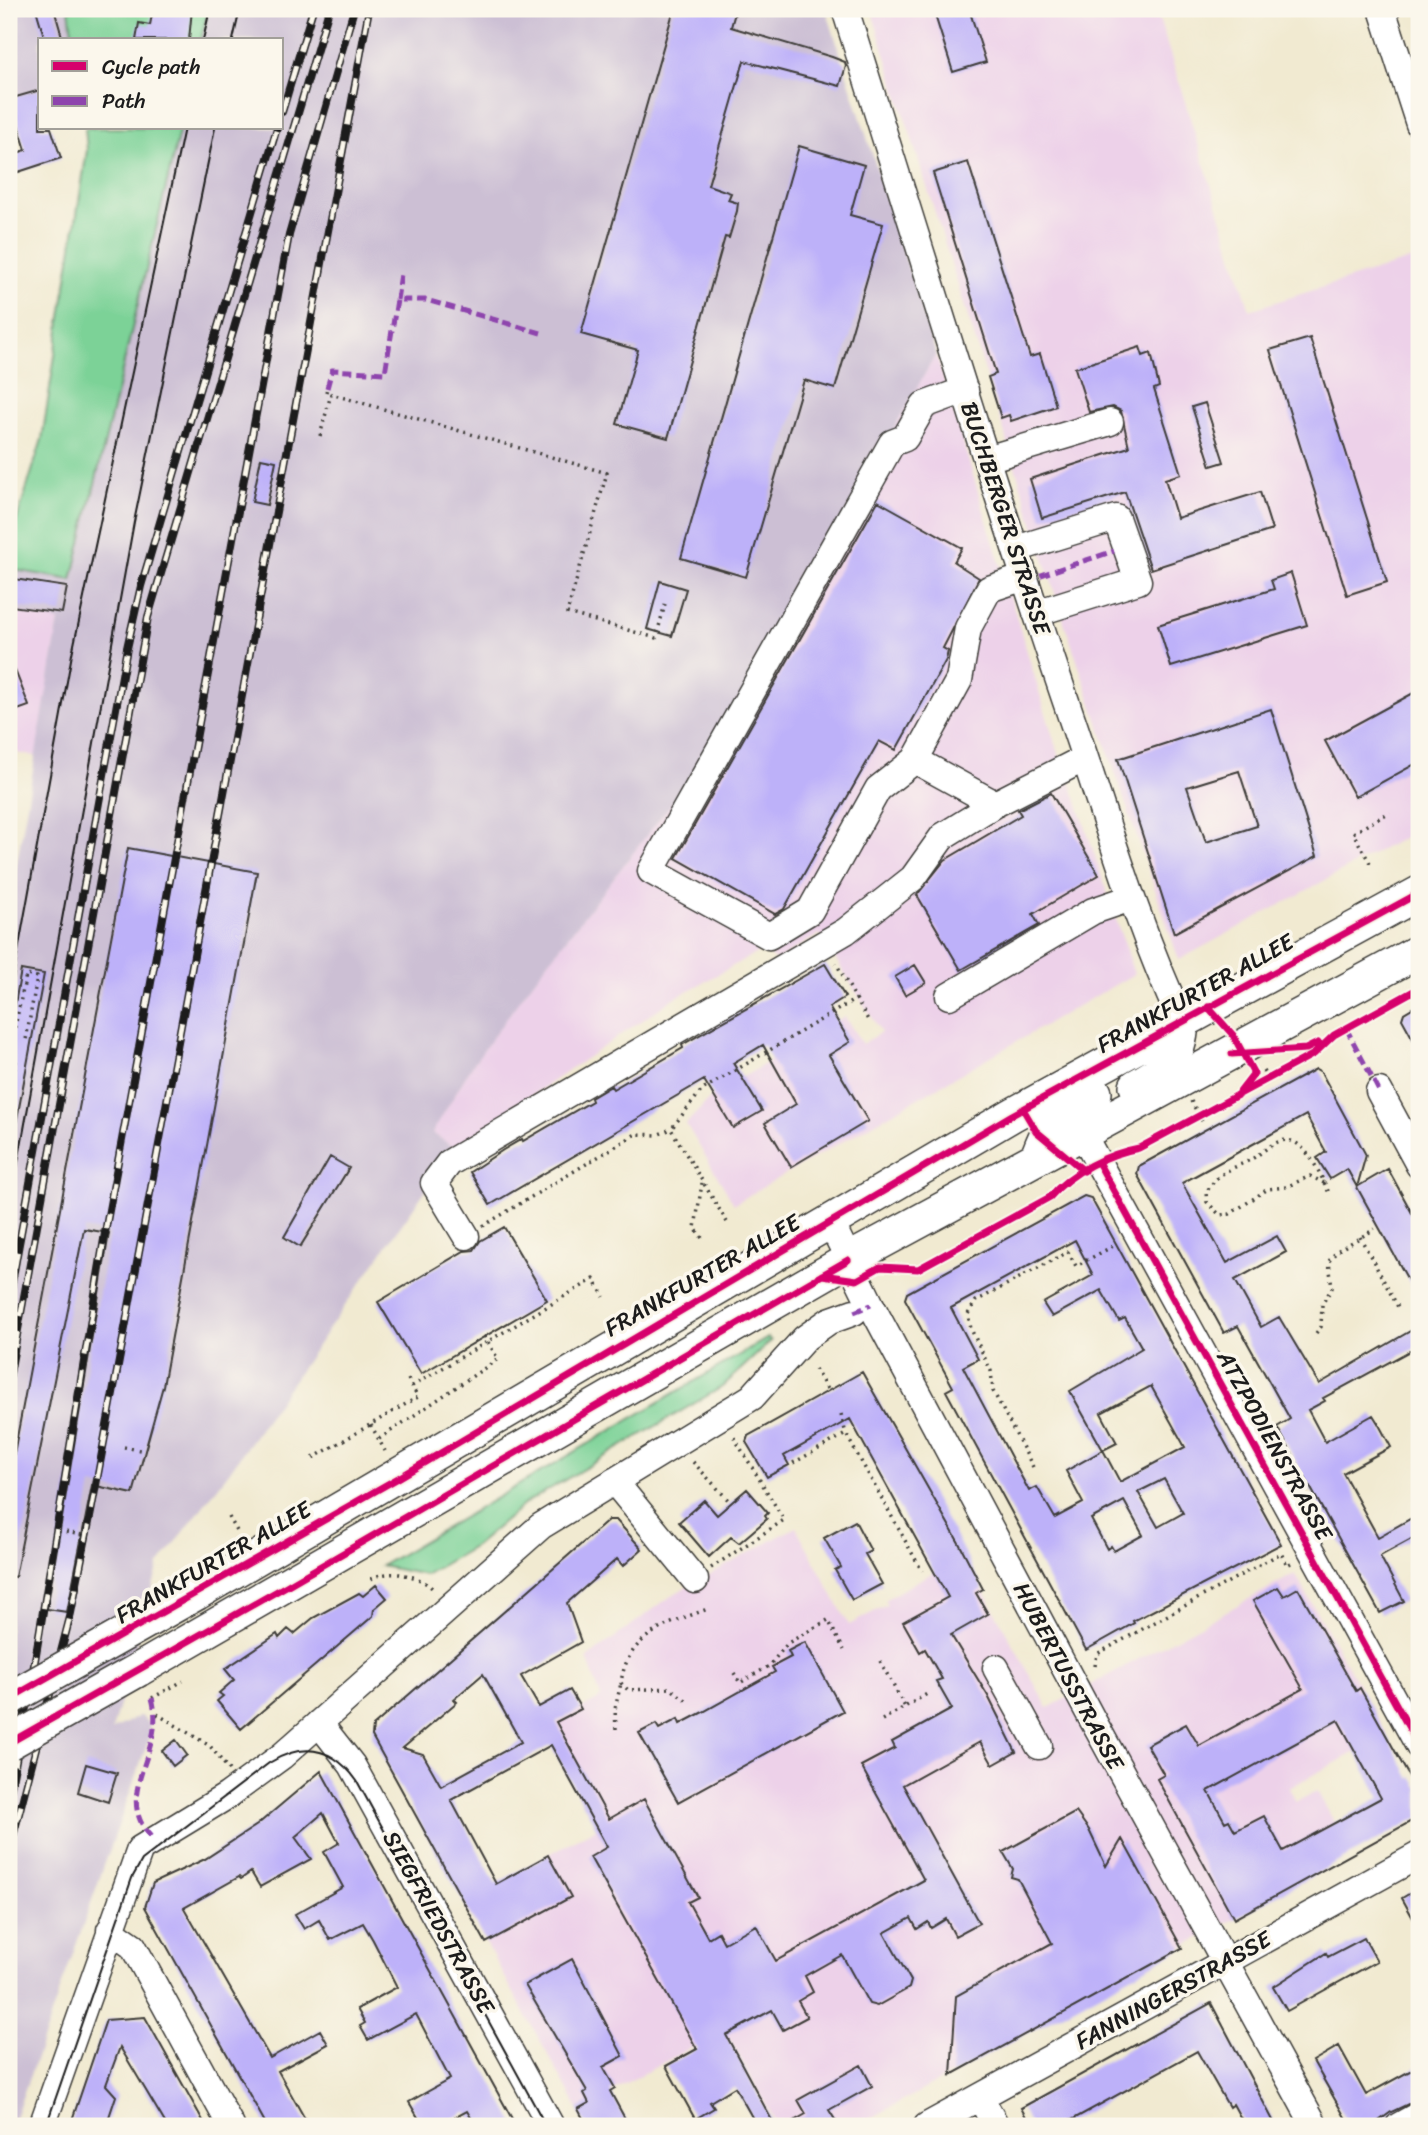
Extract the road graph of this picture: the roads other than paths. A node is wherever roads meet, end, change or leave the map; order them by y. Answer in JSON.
{"nodes":[{"id":1,"x":845,"y":9,"type":"edge"},
{"id":2,"x":1382,"y":9,"type":"edge"},
{"id":3,"x":1409,"y":64,"type":"edge"},
{"id":4,"x":1419,"y":124,"type":"edge"},
{"id":5,"x":965,"y":390,"type":"junction"},
{"id":6,"x":1110,"y":422,"type":"dead end"},
{"id":7,"x":987,"y":459,"type":"junction"},
{"id":8,"x":1016,"y":549,"type":"junction"},
{"id":9,"x":1025,"y":576,"type":"junction"},
{"id":10,"x":1036,"y":613,"type":"junction"},
{"id":11,"x":1085,"y":758,"type":"junction"},
{"id":12,"x":915,"y":760,"type":"junction"},
{"id":13,"x":1005,"y":808,"type":"junction"},
{"id":14,"x":1419,"y":893,"type":"edge"},
{"id":15,"x":1131,"y":898,"type":"junction"},
{"id":16,"x":1419,"y":951,"type":"edge"},
{"id":17,"x":949,"y":996,"type":"dead end"},
{"id":18,"x":1182,"y":1022,"type":"junction"},
{"id":19,"x":1232,"y":1054,"type":"junction"},
{"id":20,"x":1379,"y":1091,"type":"dead end"},
{"id":21,"x":1083,"y":1135,"type":"junction"},
{"id":22,"x":1037,"y":1158,"type":"junction"},
{"id":23,"x":1419,"y":1165,"type":"edge"},
{"id":24,"x":831,"y":1221,"type":"junction"},
{"id":25,"x":466,"y":1236,"type":"road end"},
{"id":26,"x":848,"y":1260,"type":"junction"},
{"id":27,"x":854,"y":1312,"type":"dead end"},
{"id":28,"x":614,"y":1480,"type":"junction"},
{"id":29,"x":695,"y":1580,"type":"road end"},
{"id":30,"x":996,"y":1668,"type":"dead end"},
{"id":31,"x":9,"y":1699,"type":"edge"},
{"id":32,"x":319,"y":1723,"type":"junction"},
{"id":33,"x":9,"y":1743,"type":"edge"},
{"id":34,"x":1039,"y":1746,"type":"dead end"},
{"id":35,"x":1419,"y":1746,"type":"edge"},
{"id":36,"x":1419,"y":1855,"type":"edge"},
{"id":37,"x":110,"y":1930,"type":"junction"},
{"id":38,"x":1224,"y":1962,"type":"junction"},
{"id":39,"x":980,"y":2097,"type":"junction"},
{"id":40,"x":1419,"y":2115,"type":"edge"},
{"id":41,"x":42,"y":2126,"type":"edge"},
{"id":42,"x":231,"y":2126,"type":"edge"},
{"id":43,"x":551,"y":2126,"type":"edge"},
{"id":44,"x":927,"y":2126,"type":"edge"},
{"id":45,"x":996,"y":2126,"type":"edge"},
{"id":46,"x":1315,"y":2126,"type":"edge"},
{"id":47,"x":1399,"y":2126,"type":"edge"}],
"edges":[{"from":1,"to":5,"type":"street","name":"BUCHBERGER STRASSE"},
{"from":2,"to":3,"type":"street"},
{"from":3,"to":4,"type":"street"},
{"from":5,"to":7,"type":"street","name":"BUCHBERGER STRASSE"},
{"from":5,"to":12,"type":"street"},
{"from":6,"to":7,"type":"street"},
{"from":7,"to":8,"type":"street","name":"BUCHBERGER STRASSE"},
{"from":8,"to":9,"type":"street","name":"BUCHBERGER STRASSE"},
{"from":8,"to":10,"type":"street"},
{"from":9,"to":10,"type":"street","name":"BUCHBERGER STRASSE"},
{"from":9,"to":12,"type":"street"},
{"from":10,"to":11,"type":"street","name":"BUCHBERGER STRASSE"},
{"from":11,"to":13,"type":"street"},
{"from":11,"to":15,"type":"street","name":"BUCHBERGER STRASSE"},
{"from":12,"to":13,"type":"street"},
{"from":13,"to":25,"type":"street"},
{"from":14,"to":18,"type":"main road","name":"FRANKFURTER ALLEE"},
{"from":15,"to":17,"type":"street"},
{"from":15,"to":18,"type":"street","name":"BUCHBERGER STRASSE"},
{"from":16,"to":19,"type":"main road"},
{"from":18,"to":19,"type":"main road"},
{"from":18,"to":21,"type":"main road"},
{"from":18,"to":22,"type":"main road"},
{"from":18,"to":24,"type":"main road","name":"FRANKFURTER ALLEE"},
{"from":19,"to":21,"type":"main road"},
{"from":20,"to":23,"type":"street"},
{"from":21,"to":22,"type":"main road"},
{"from":21,"to":35,"type":"street","name":"ATZPODIENSTRASSE"},
{"from":22,"to":26,"type":"main road"},
{"from":24,"to":26,"type":"street","name":"HUBERTUSSTRASSE"},
{"from":24,"to":31,"type":"main road","name":"FRANKFURTER ALLEE","bridge":true},
{"from":26,"to":33,"type":"main road","bridge":true},
{"from":26,"to":38,"type":"street","name":"HUBERTUSSTRASSE"},
{"from":27,"to":28,"type":"street"},
{"from":28,"to":29,"type":"street"},
{"from":28,"to":32,"type":"street"},
{"from":30,"to":34,"type":"street"},
{"from":32,"to":37,"type":"street"},
{"from":32,"to":43,"type":"street","name":"SIEGFRIEDSTRASSE"},
{"from":36,"to":38,"type":"street","name":"FANNINGERSTRASSE"},
{"from":37,"to":41,"type":"street"},
{"from":37,"to":42,"type":"street"},
{"from":38,"to":39,"type":"street","name":"FANNINGERSTRASSE"},
{"from":38,"to":46,"type":"street","name":"HUBERTUSSTRASSE"},
{"from":39,"to":44,"type":"street","name":"FANNINGERSTRASSE"},
{"from":39,"to":45,"type":"street"},
{"from":40,"to":47,"type":"street"}]}
